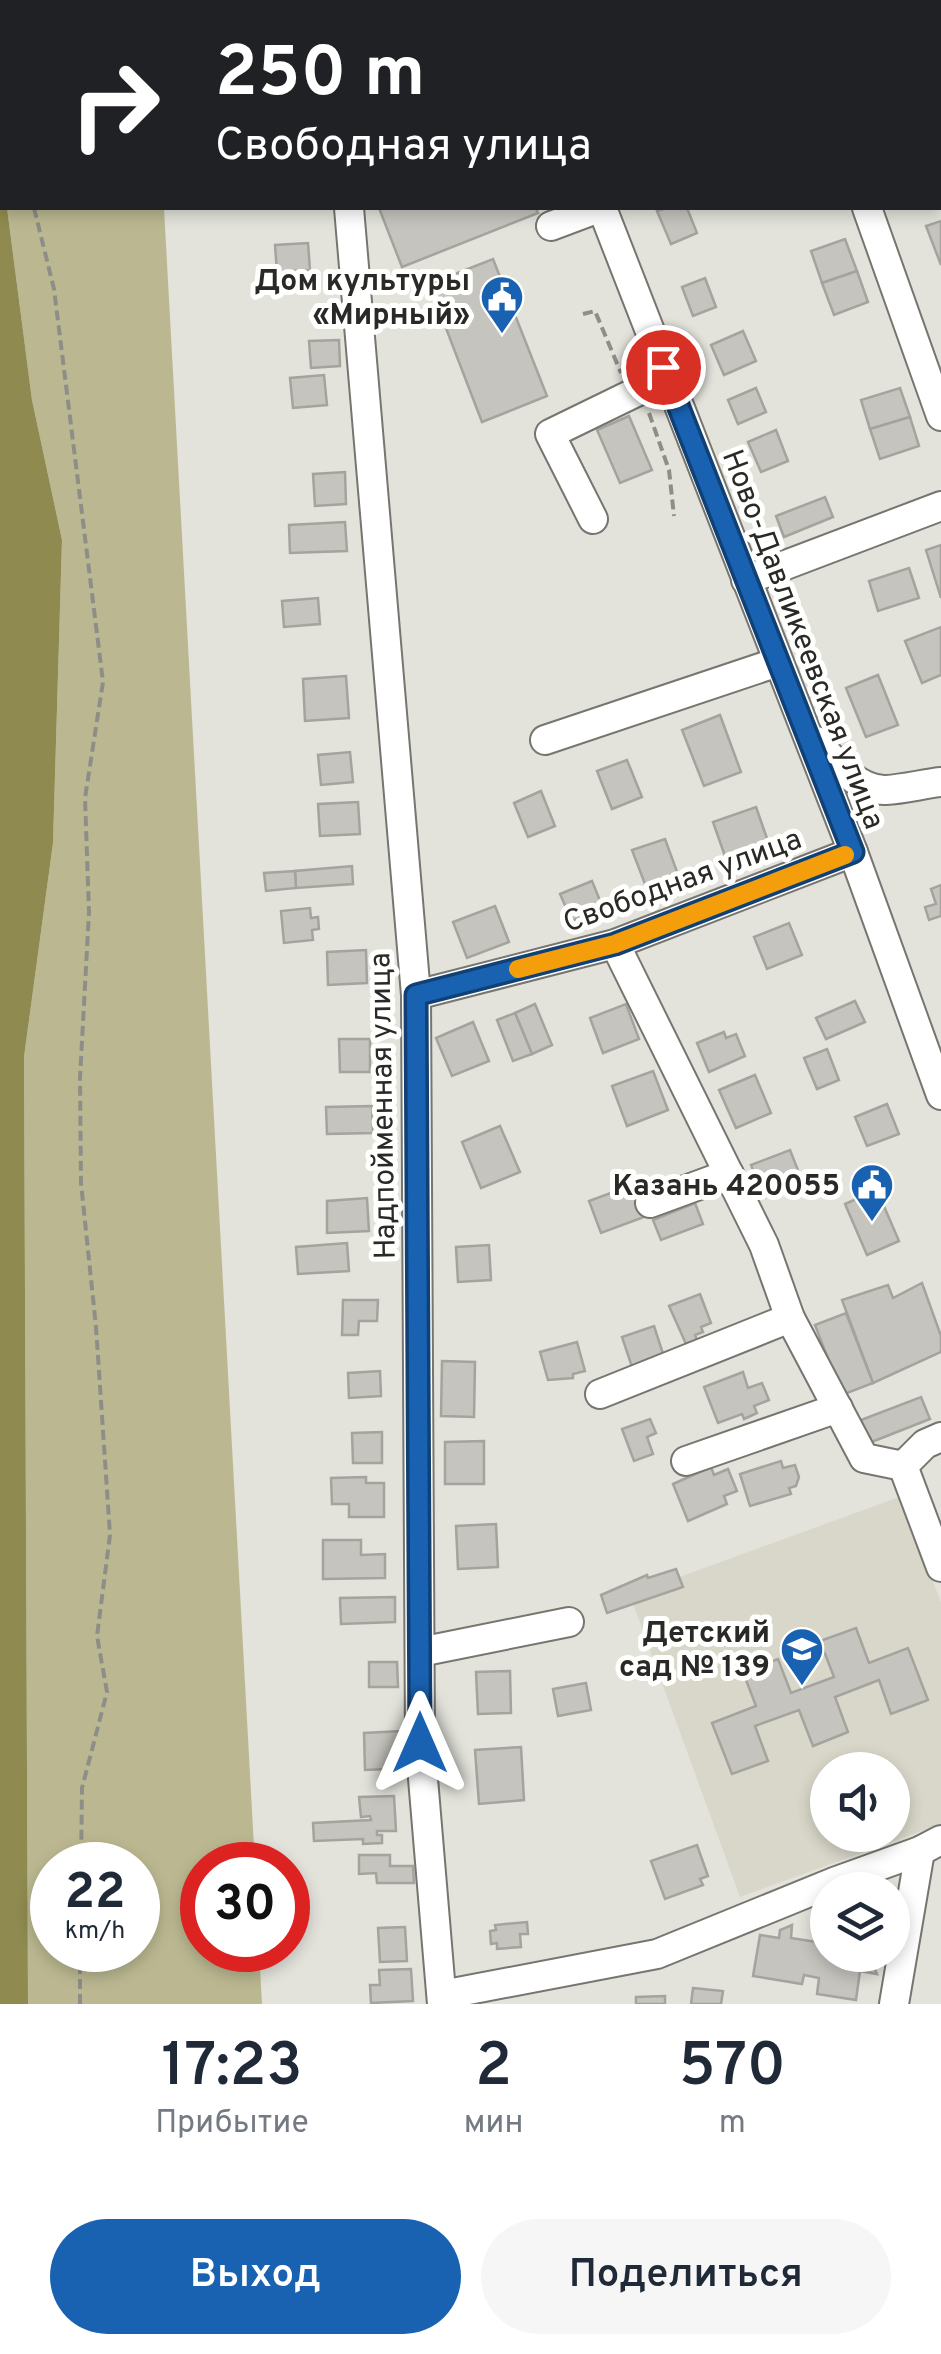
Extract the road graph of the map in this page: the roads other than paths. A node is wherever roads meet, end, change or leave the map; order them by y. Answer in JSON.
{"nodes":[{"id":1,"x":350,"y":210,"type":"edge"},
{"id":2,"x":593,"y":210,"type":"edge"},
{"id":3,"x":602,"y":210,"type":"edge"},
{"id":4,"x":869,"y":210,"type":"edge"},
{"id":5,"x":561,"y":218,"type":"edge"},
{"id":6,"x":665,"y":372,"type":"junction"},
{"id":7,"x":610,"y":385,"type":"dead end"},
{"id":8,"x":941,"y":416,"type":"edge"},
{"id":9,"x":941,"y":506,"type":"edge"},
{"id":10,"x":593,"y":519,"type":"dead end"},
{"id":11,"x":746,"y":580,"type":"junction"},
{"id":12,"x":778,"y":662,"type":"junction"},
{"id":13,"x":804,"y":729,"type":"junction"},
{"id":14,"x":546,"y":740,"type":"dead end"},
{"id":15,"x":941,"y":760,"type":"edge"},
{"id":16,"x":941,"y":782,"type":"edge"},
{"id":17,"x":894,"y":788,"type":"junction"},
{"id":18,"x":848,"y":842,"type":"junction"},
{"id":19,"x":615,"y":944,"type":"junction"},
{"id":20,"x":416,"y":995,"type":"junction"},
{"id":21,"x":941,"y":1095,"type":"edge"},
{"id":22,"x":729,"y":1174,"type":"junction"},
{"id":23,"x":650,"y":1203,"type":"dead end"},
{"id":24,"x":790,"y":1318,"type":"junction"},
{"id":25,"x":600,"y":1394,"type":"dead end"},
{"id":26,"x":838,"y":1408,"type":"junction"},
{"id":27,"x":941,"y":1437,"type":"edge"},
{"id":28,"x":686,"y":1461,"type":"dead end"},
{"id":29,"x":903,"y":1466,"type":"junction"},
{"id":30,"x":941,"y":1567,"type":"edge"},
{"id":31,"x":569,"y":1622,"type":"dead end"},
{"id":32,"x":420,"y":1652,"type":"junction"},
{"id":33,"x":931,"y":1845,"type":"edge"},
{"id":34,"x":442,"y":2000,"type":"edge"},
{"id":35,"x":894,"y":2004,"type":"edge"}],
"edges":[{"from":1,"to":20,"type":"street","name":"Надпойменная улица"},
{"from":2,"to":5,"type":"street"},
{"from":3,"to":6,"type":"street","name":"Ново-Давликеевская улица"},
{"from":4,"to":8,"type":"street"},
{"from":6,"to":7,"type":"street"},
{"from":6,"to":10,"type":"street"},
{"from":6,"to":11,"type":"street","name":"Ново-Давликеевская улица"},
{"from":9,"to":11,"type":"street"},
{"from":11,"to":12,"type":"street","name":"Ново-Давликеевская улица"},
{"from":12,"to":13,"type":"street","name":"Ново-Давликеевская улица"},
{"from":12,"to":14,"type":"street"},
{"from":13,"to":17,"type":"street"},
{"from":13,"to":18,"type":"street","name":"Ново-Давликеевская улица"},
{"from":15,"to":17,"type":"street"},
{"from":16,"to":17,"type":"street"},
{"from":17,"to":18,"type":"street"},
{"from":18,"to":19,"type":"street","name":"Свободная улица"},
{"from":18,"to":21,"type":"street","name":"Ново-Давликеевская улица"},
{"from":19,"to":20,"type":"street","name":"Свободная улица"},
{"from":19,"to":22,"type":"street"},
{"from":20,"to":32,"type":"street","name":"Надпойменная улица"},
{"from":22,"to":23,"type":"street"},
{"from":22,"to":24,"type":"street"},
{"from":24,"to":25,"type":"street"},
{"from":24,"to":26,"type":"street"},
{"from":26,"to":28,"type":"street"},
{"from":26,"to":29,"type":"street"},
{"from":27,"to":29,"type":"street"},
{"from":29,"to":30,"type":"street"},
{"from":31,"to":32,"type":"street"},
{"from":32,"to":34,"type":"street","name":"Надпойменная улица"},
{"from":33,"to":34,"type":"street"},
{"from":33,"to":35,"type":"street"}]}
